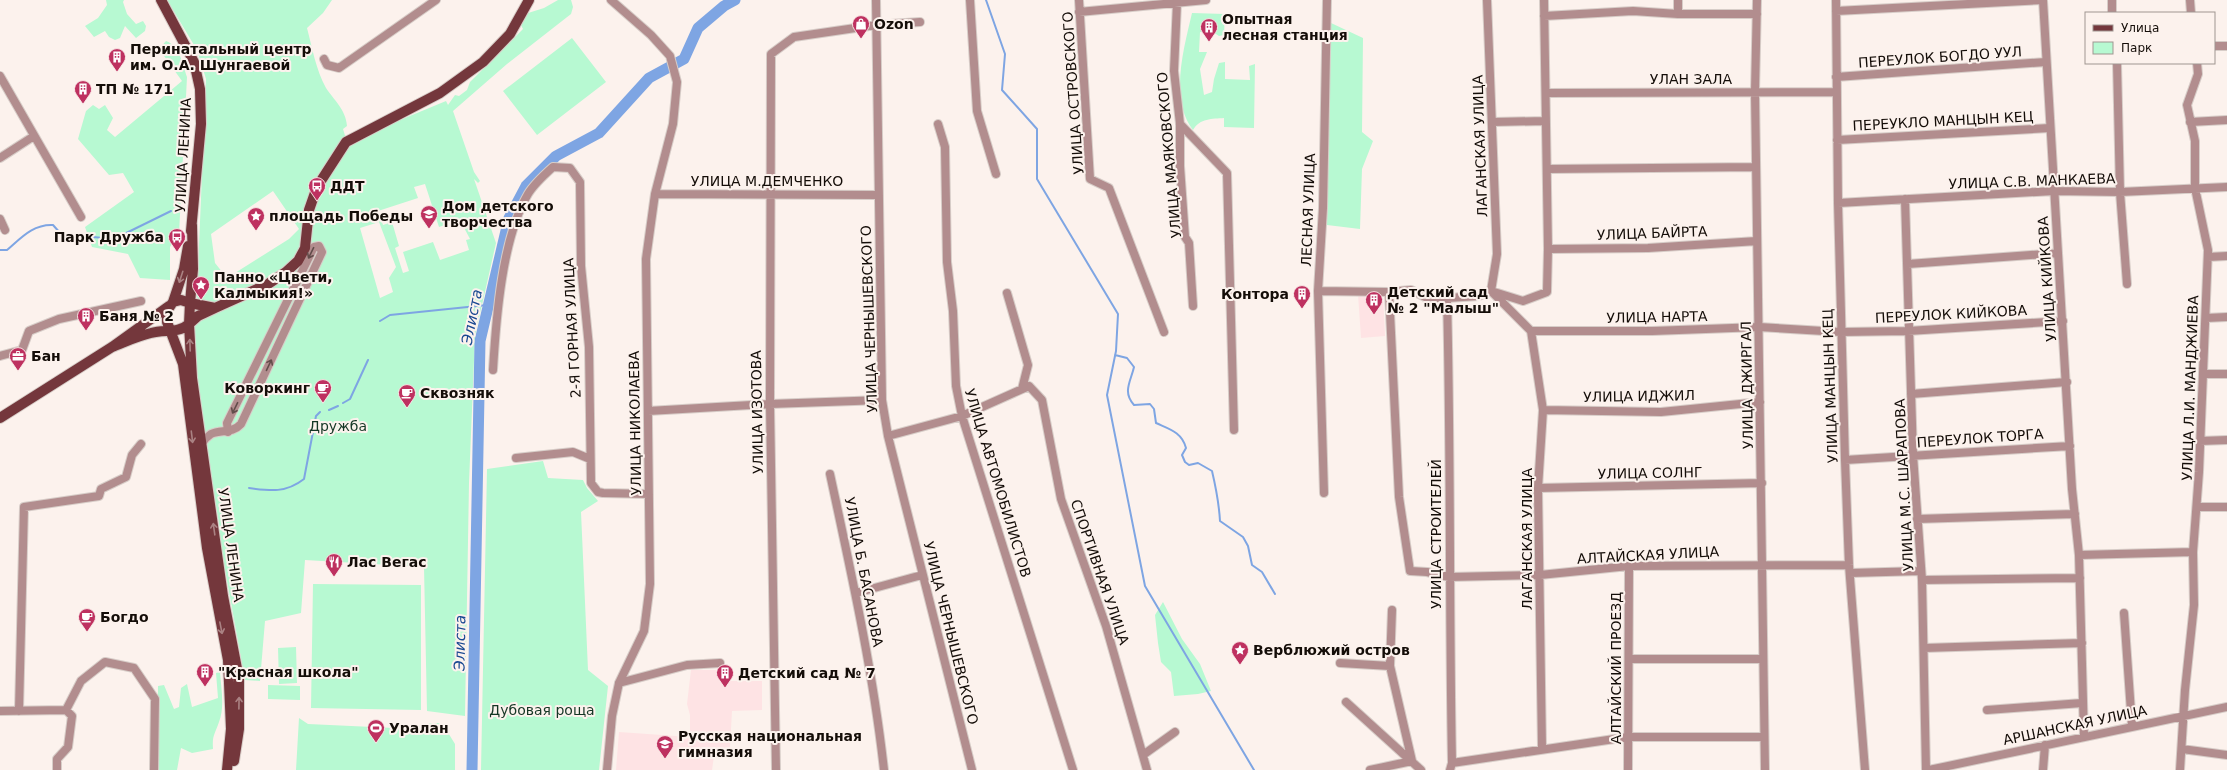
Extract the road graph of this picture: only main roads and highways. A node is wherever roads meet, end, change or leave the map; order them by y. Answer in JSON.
{"nodes":[{"id":1,"x":161,"y":0,"type":"edge"},
{"id":2,"x":530,"y":0,"type":"edge"},
{"id":3,"x":192,"y":225,"type":"junction"},
{"id":4,"x":190,"y":303,"type":"junction"},
{"id":5,"x":171,"y":304,"type":"junction"},
{"id":6,"x":215,"y":308,"type":"junction"},
{"id":7,"x":189,"y":324,"type":"junction"},
{"id":8,"x":172,"y":331,"type":"junction"},
{"id":9,"x":112,"y":347,"type":"junction"},
{"id":10,"x":0,"y":418,"type":"edge"},
{"id":11,"x":227,"y":770,"type":"edge"},
{"id":12,"x":233,"y":770,"type":"edge"}],
"edges":[{"from":1,"to":3,"type":"main road","name":"УЛИЦА ЛЕНИНА"},
{"from":2,"to":6,"type":"main road"},
{"from":3,"to":4,"type":"main road","name":"УЛИЦА ЛЕНИНА"},
{"from":3,"to":5,"type":"main road","name":"УЛИЦА ЛЕНИНА","one_way":true},
{"from":4,"to":5,"type":"main road"},
{"from":4,"to":6,"type":"main road"},
{"from":4,"to":7,"type":"main road"},
{"from":5,"to":8,"type":"main road"},
{"from":5,"to":9,"type":"main road"},
{"from":6,"to":7,"type":"main road"},
{"from":7,"to":8,"type":"main road"},
{"from":12,"to":7,"type":"main road","name":"УЛИЦА ЛЕНИНА","one_way":true},
{"from":8,"to":9,"type":"main road"},
{"from":8,"to":11,"type":"main road","name":"УЛИЦА ЛЕНИНА","one_way":true},
{"from":9,"to":10,"type":"main road"}]}
